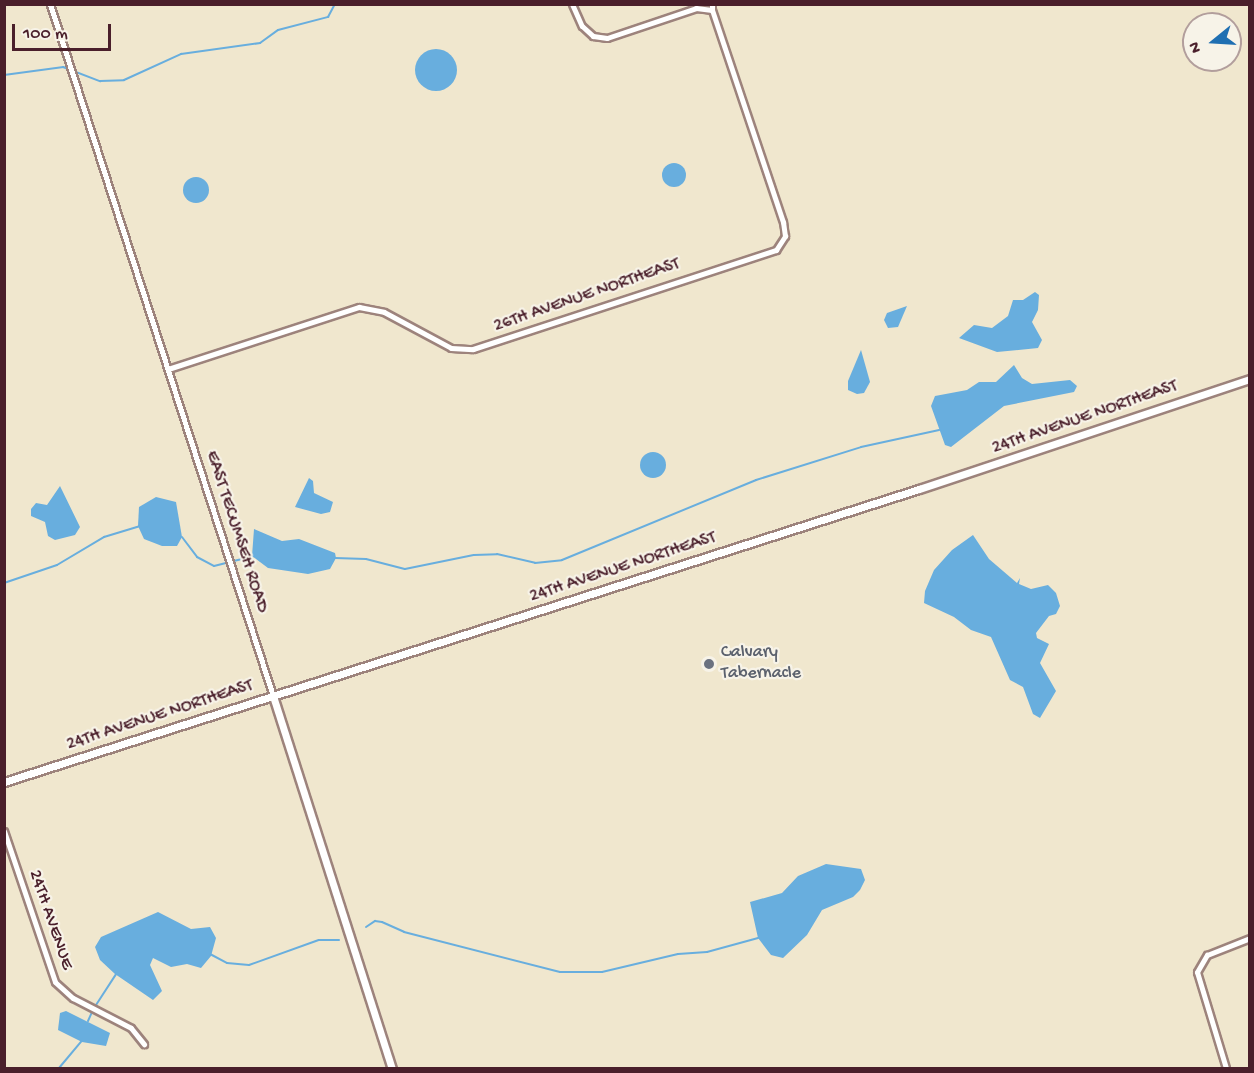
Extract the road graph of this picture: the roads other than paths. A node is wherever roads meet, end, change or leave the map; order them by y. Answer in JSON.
{"nodes":[{"id":1,"x":50,"y":4,"type":"edge"},
{"id":2,"x":572,"y":4,"type":"edge"},
{"id":3,"x":712,"y":7,"type":"edge"},
{"id":4,"x":168,"y":369,"type":"junction"},
{"id":5,"x":1250,"y":379,"type":"edge"},
{"id":6,"x":273,"y":696,"type":"junction"},
{"id":7,"x":4,"y":782,"type":"edge"},
{"id":8,"x":4,"y":831,"type":"edge"},
{"id":9,"x":1250,"y":938,"type":"edge"},
{"id":10,"x":144,"y":1044,"type":"dead end"},
{"id":11,"x":392,"y":1068,"type":"edge"},
{"id":12,"x":1226,"y":1068,"type":"edge"}],
"edges":[{"from":1,"to":4,"type":"street","name":"EAST TECUMSEH ROAD"},
{"from":2,"to":3,"type":"street"},
{"from":3,"to":4,"type":"street","name":"26TH AVENUE NORTHEAST"},
{"from":4,"to":6,"type":"street","name":"EAST TECUMSEH ROAD"},
{"from":5,"to":6,"type":"street","name":"24TH AVENUE NORTHEAST"},
{"from":6,"to":7,"type":"street","name":"24TH AVENUE NORTHEAST"},
{"from":6,"to":11,"type":"street","name":"EAST TECUMSEH ROAD"},
{"from":8,"to":10,"type":"street","name":"24TH AVENUE"},
{"from":9,"to":12,"type":"street"}]}
